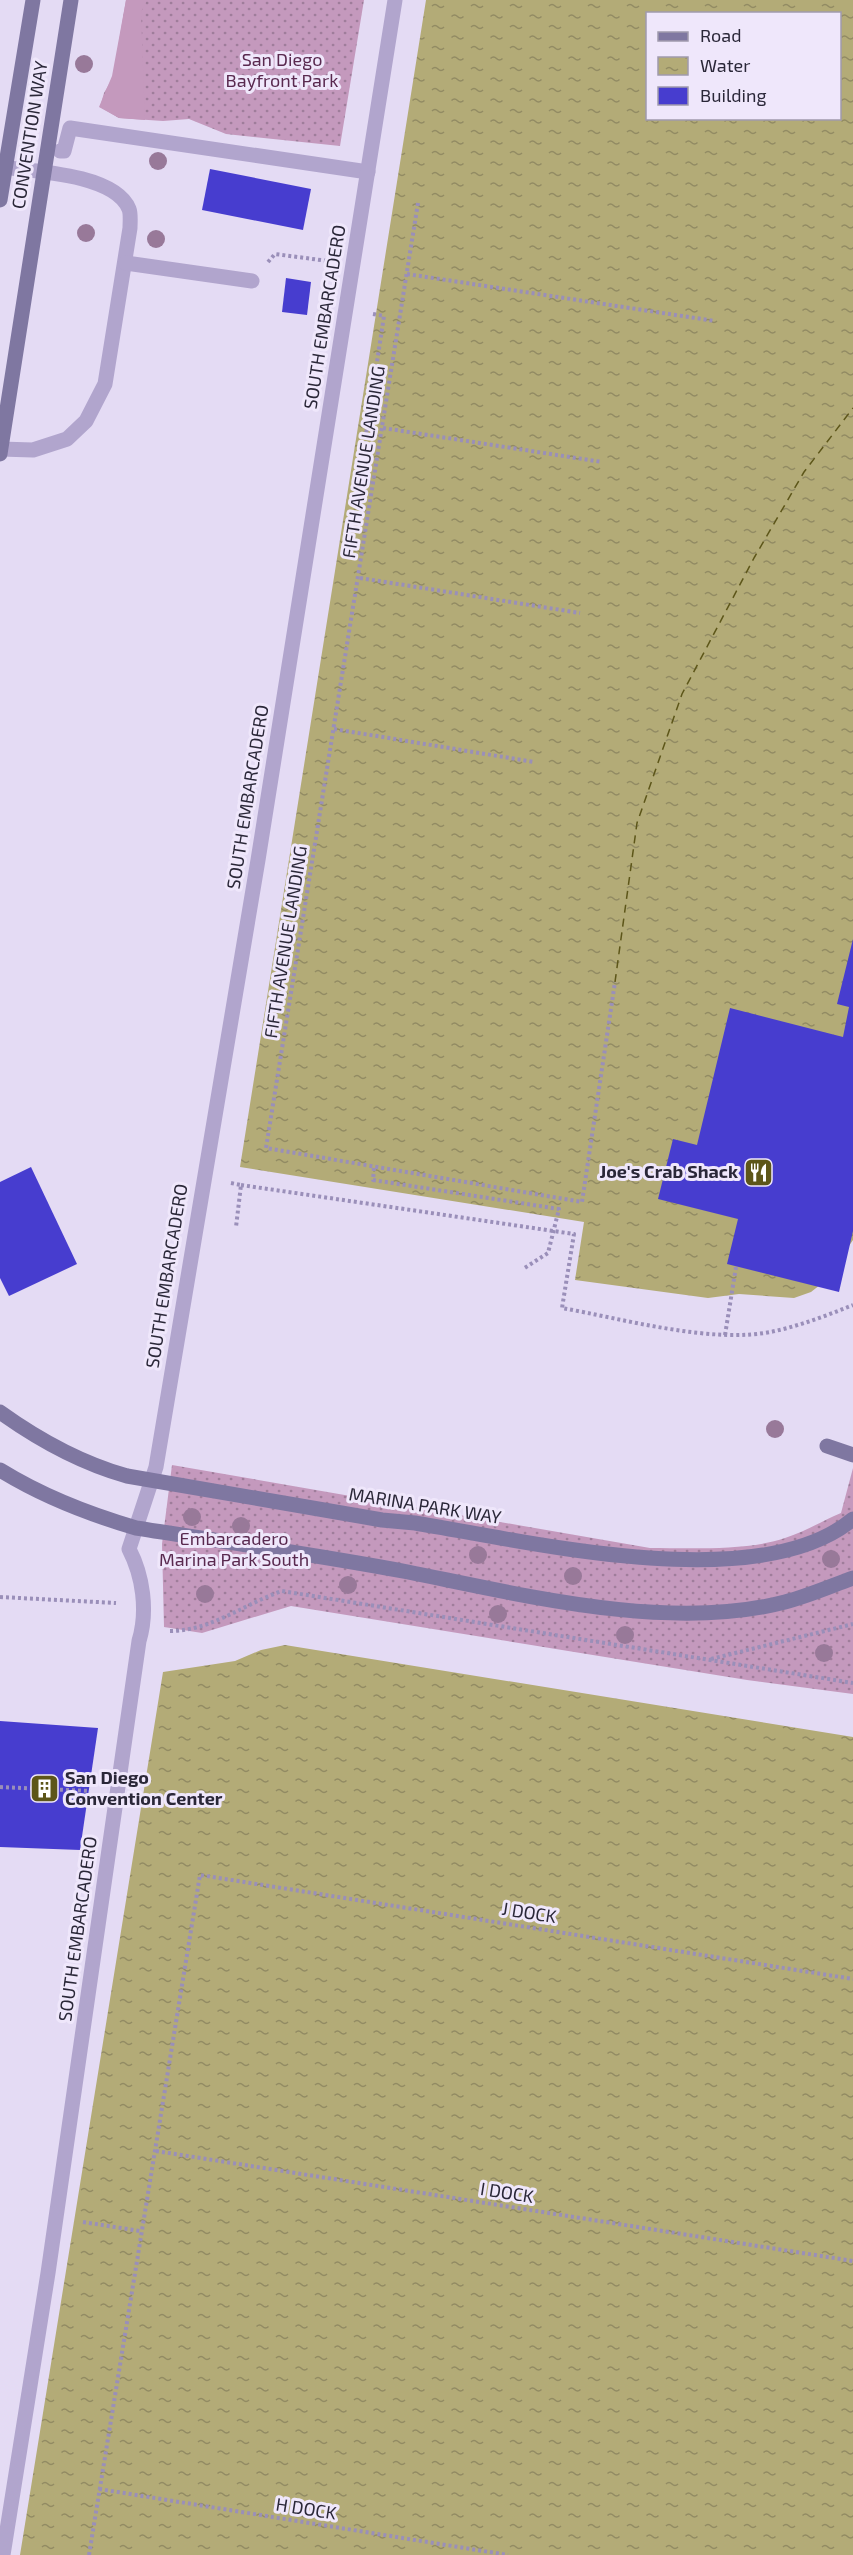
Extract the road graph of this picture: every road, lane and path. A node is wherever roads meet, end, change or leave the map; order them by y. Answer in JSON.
{"nodes":[{"id":1,"x":33,"y":0,"type":"edge"},
{"id":2,"x":71,"y":0,"type":"edge"},
{"id":3,"x":395,"y":0,"type":"edge"},
{"id":4,"x":60,"y":151,"type":"dead end"},
{"id":5,"x":3,"y":167,"type":"edge"},
{"id":6,"x":368,"y":172,"type":"junction"},
{"id":7,"x":43,"y":173,"type":"junction"},
{"id":8,"x":0,"y":200,"type":"edge"},
{"id":9,"x":418,"y":203,"type":"dead end"},
{"id":10,"x":126,"y":263,"type":"junction"},
{"id":11,"x":352,"y":264,"type":"junction"},
{"id":12,"x":407,"y":274,"type":"junction"},
{"id":13,"x":252,"y":281,"type":"joint"},
{"id":14,"x":375,"y":315,"type":"dead end"},
{"id":15,"x":715,"y":321,"type":"dead end"},
{"id":16,"x":383,"y":428,"type":"junction"},
{"id":17,"x":0,"y":451,"type":"edge"},
{"id":18,"x":602,"y":462,"type":"dead end"},
{"id":19,"x":373,"y":483,"type":"junction"},
{"id":20,"x":360,"y":578,"type":"junction"},
{"id":21,"x":580,"y":613,"type":"dead end"},
{"id":22,"x":334,"y":729,"type":"junction"},
{"id":23,"x":534,"y":762,"type":"dead end"},
{"id":24,"x":615,"y":982,"type":"dead end"},
{"id":25,"x":374,"y":1168,"type":"junction"},
{"id":26,"x":242,"y":1185,"type":"dead end"},
{"id":27,"x":554,"y":1231,"type":"junction"},
{"id":28,"x":736,"y":1267,"type":"dead end"},
{"id":29,"x":523,"y":1269,"type":"dead end"},
{"id":30,"x":853,"y":1305,"type":"edge"},
{"id":31,"x":725,"y":1335,"type":"junction"},
{"id":32,"x":0,"y":1412,"type":"edge"},
{"id":33,"x":826,"y":1446,"type":"dead end"},
{"id":34,"x":853,"y":1455,"type":"edge"},
{"id":35,"x":0,"y":1470,"type":"edge"},
{"id":36,"x":152,"y":1479,"type":"junction"},
{"id":37,"x":853,"y":1519,"type":"edge"},
{"id":38,"x":136,"y":1528,"type":"junction"},
{"id":39,"x":853,"y":1578,"type":"edge"},
{"id":40,"x":0,"y":1597,"type":"edge"},
{"id":41,"x":142,"y":1604,"type":"junction"},
{"id":42,"x":853,"y":1624,"type":"edge"},
{"id":43,"x":143,"y":1629,"type":"junction"},
{"id":44,"x":709,"y":1660,"type":"junction"},
{"id":45,"x":853,"y":1683,"type":"edge"},
{"id":46,"x":0,"y":1786,"type":"edge"},
{"id":47,"x":86,"y":1791,"type":"dead end"},
{"id":48,"x":853,"y":1979,"type":"edge"},
{"id":49,"x":156,"y":2151,"type":"junction"},
{"id":50,"x":74,"y":2220,"type":"dead end"},
{"id":51,"x":140,"y":2231,"type":"junction"},
{"id":52,"x":853,"y":2261,"type":"edge"},
{"id":53,"x":99,"y":2489,"type":"junction"},
{"id":54,"x":3,"y":2555,"type":"edge"},
{"id":55,"x":89,"y":2555,"type":"edge"},
{"id":56,"x":508,"y":2555,"type":"edge"}],
"edges":[{"from":1,"to":5,"type":"street","name":"CONVENTION WAY"},
{"from":2,"to":7,"type":"street","name":"CONVENTION WAY"},
{"from":3,"to":6,"type":"street","name":"SOUTH EMBARCADERO"},
{"from":4,"to":6,"type":"street"},
{"from":5,"to":7,"type":"street"},
{"from":5,"to":8,"type":"street","name":"CONVENTION WAY"},
{"from":6,"to":11,"type":"street","name":"SOUTH EMBARCADERO"},
{"from":7,"to":10,"type":"street"},
{"from":7,"to":17,"type":"street","name":"CONVENTION WAY"},
{"from":9,"to":12,"type":"path","name":"FIFTH AVENUE LANDING"},
{"from":10,"to":13,"type":"street"},
{"from":10,"to":17,"type":"street"},
{"from":11,"to":13,"type":"path"},
{"from":11,"to":36,"type":"street","name":"SOUTH EMBARCADERO"},
{"from":12,"to":15,"type":"path"},
{"from":12,"to":16,"type":"path","name":"FIFTH AVENUE LANDING"},
{"from":14,"to":19,"type":"path"},
{"from":16,"to":18,"type":"path"},
{"from":16,"to":19,"type":"path","name":"FIFTH AVENUE LANDING"},
{"from":19,"to":20,"type":"path","name":"FIFTH AVENUE LANDING"},
{"from":20,"to":21,"type":"path"},
{"from":20,"to":22,"type":"path","name":"FIFTH AVENUE LANDING"},
{"from":22,"to":23,"type":"path"},
{"from":22,"to":25,"type":"path","name":"FIFTH AVENUE LANDING"},
{"from":24,"to":25,"type":"path","name":"FIFTH AVENUE LANDING"},
{"from":25,"to":27,"type":"path"},
{"from":26,"to":27,"type":"path"},
{"from":27,"to":29,"type":"path"},
{"from":27,"to":31,"type":"path"},
{"from":28,"to":31,"type":"path"},
{"from":30,"to":31,"type":"path"},
{"from":32,"to":36,"type":"street","name":"MARINA PARK WAY"},
{"from":33,"to":34,"type":"street"},
{"from":35,"to":38,"type":"street"},
{"from":36,"to":37,"type":"street","name":"MARINA PARK WAY"},
{"from":36,"to":38,"type":"street","name":"SOUTH EMBARCADERO"},
{"from":38,"to":39,"type":"street"},
{"from":38,"to":41,"type":"street","name":"SOUTH EMBARCADERO"},
{"from":40,"to":41,"type":"path"},
{"from":41,"to":43,"type":"street","name":"SOUTH EMBARCADERO"},
{"from":42,"to":44,"type":"path"},
{"from":43,"to":44,"type":"path"},
{"from":43,"to":54,"type":"street","name":"SOUTH EMBARCADERO"},
{"from":44,"to":45,"type":"path"},
{"from":46,"to":47,"type":"path"},
{"from":48,"to":49,"type":"path","name":"J DOCK"},
{"from":49,"to":51,"type":"path"},
{"from":49,"to":52,"type":"path","name":"I DOCK"},
{"from":50,"to":51,"type":"path"},
{"from":51,"to":53,"type":"path"},
{"from":53,"to":55,"type":"path"},
{"from":53,"to":56,"type":"path","name":"H DOCK"}]}
